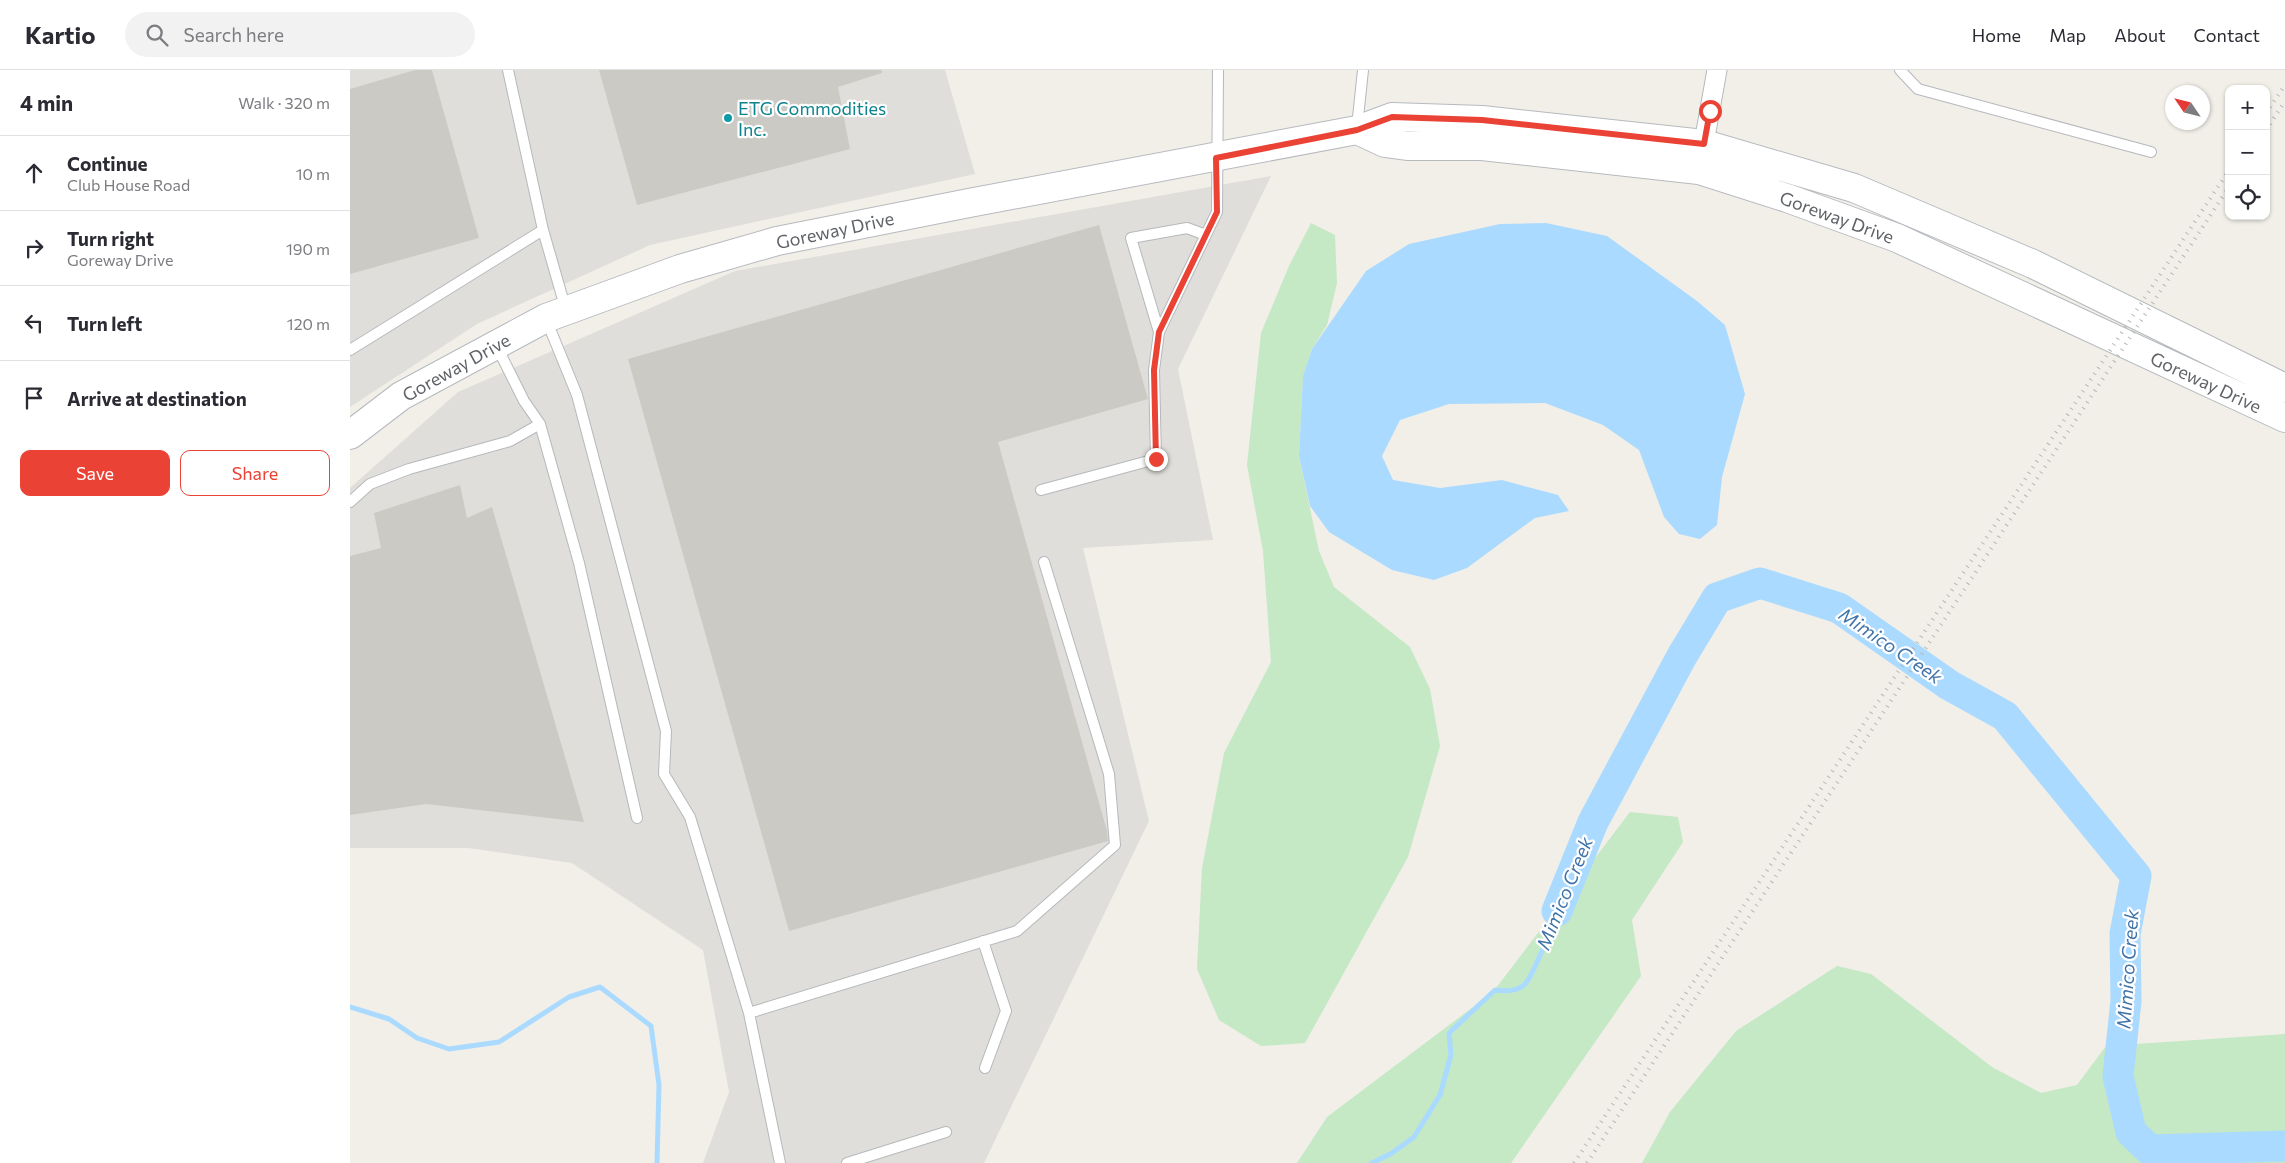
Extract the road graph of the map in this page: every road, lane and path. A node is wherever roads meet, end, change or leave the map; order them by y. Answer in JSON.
{"nodes":[{"id":1,"x":508,"y":70,"type":"edge"},
{"id":2,"x":1218,"y":70,"type":"edge"},
{"id":3,"x":1363,"y":70,"type":"edge"},
{"id":4,"x":1717,"y":70,"type":"edge"},
{"id":5,"x":1900,"y":70,"type":"edge"},
{"id":6,"x":1357,"y":130,"type":"junction"},
{"id":7,"x":1704,"y":144,"type":"junction"},
{"id":8,"x":2151,"y":152,"type":"dead end"},
{"id":9,"x":1216,"y":158,"type":"junction"},
{"id":10,"x":1699,"y":170,"type":"junction"},
{"id":11,"x":543,"y":230,"type":"junction"},
{"id":12,"x":1206,"y":235,"type":"junction"},
{"id":13,"x":556,"y":314,"type":"junction"},
{"id":14,"x":1159,"y":332,"type":"junction"},
{"id":15,"x":496,"y":345,"type":"junction"},
{"id":16,"x":350,"y":350,"type":"edge"},
{"id":17,"x":2285,"y":388,"type":"edge"},
{"id":18,"x":2285,"y":418,"type":"edge"},
{"id":19,"x":540,"y":424,"type":"junction"},
{"id":20,"x":350,"y":435,"type":"edge"},
{"id":21,"x":1041,"y":490,"type":"dead end"},
{"id":22,"x":350,"y":502,"type":"edge"},
{"id":23,"x":1044,"y":562,"type":"dead end"},
{"id":24,"x":637,"y":818,"type":"dead end"},
{"id":25,"x":983,"y":941,"type":"junction"},
{"id":26,"x":749,"y":1013,"type":"junction"},
{"id":27,"x":984,"y":1068,"type":"dead end"},
{"id":28,"x":946,"y":1132,"type":"dead end"},
{"id":29,"x":780,"y":1163,"type":"edge"},
{"id":30,"x":848,"y":1163,"type":"edge"}],
"edges":[{"from":1,"to":11,"type":"lane"},
{"from":2,"to":9,"type":"lane"},
{"from":3,"to":6,"type":"lane"},
{"from":4,"to":7,"type":"street"},
{"from":5,"to":8,"type":"lane"},
{"from":6,"to":7,"type":"main road","name":"Goreway Drive"},
{"from":6,"to":9,"type":"main road","name":"Goreway Drive"},
{"from":6,"to":10,"type":"main road","name":"Goreway Drive"},
{"from":7,"to":10,"type":"street"},
{"from":7,"to":17,"type":"main road","name":"Goreway Drive"},
{"from":9,"to":12,"type":"lane"},
{"from":9,"to":13,"type":"main road","name":"Goreway Drive"},
{"from":10,"to":18,"type":"main road","name":"Goreway Drive"},
{"from":11,"to":13,"type":"lane"},
{"from":11,"to":16,"type":"lane"},
{"from":12,"to":14,"type":"lane"},
{"from":12,"to":14,"type":"lane"},
{"from":13,"to":15,"type":"main road","name":"Goreway Drive"},
{"from":13,"to":26,"type":"lane"},
{"from":14,"to":21,"type":"lane"},
{"from":15,"to":19,"type":"lane"},
{"from":15,"to":20,"type":"main road","name":"Goreway Drive"},
{"from":19,"to":22,"type":"lane"},
{"from":19,"to":24,"type":"lane"},
{"from":23,"to":25,"type":"lane"},
{"from":25,"to":26,"type":"lane"},
{"from":25,"to":27,"type":"lane"},
{"from":26,"to":29,"type":"lane"},
{"from":28,"to":30,"type":"lane"}]}
